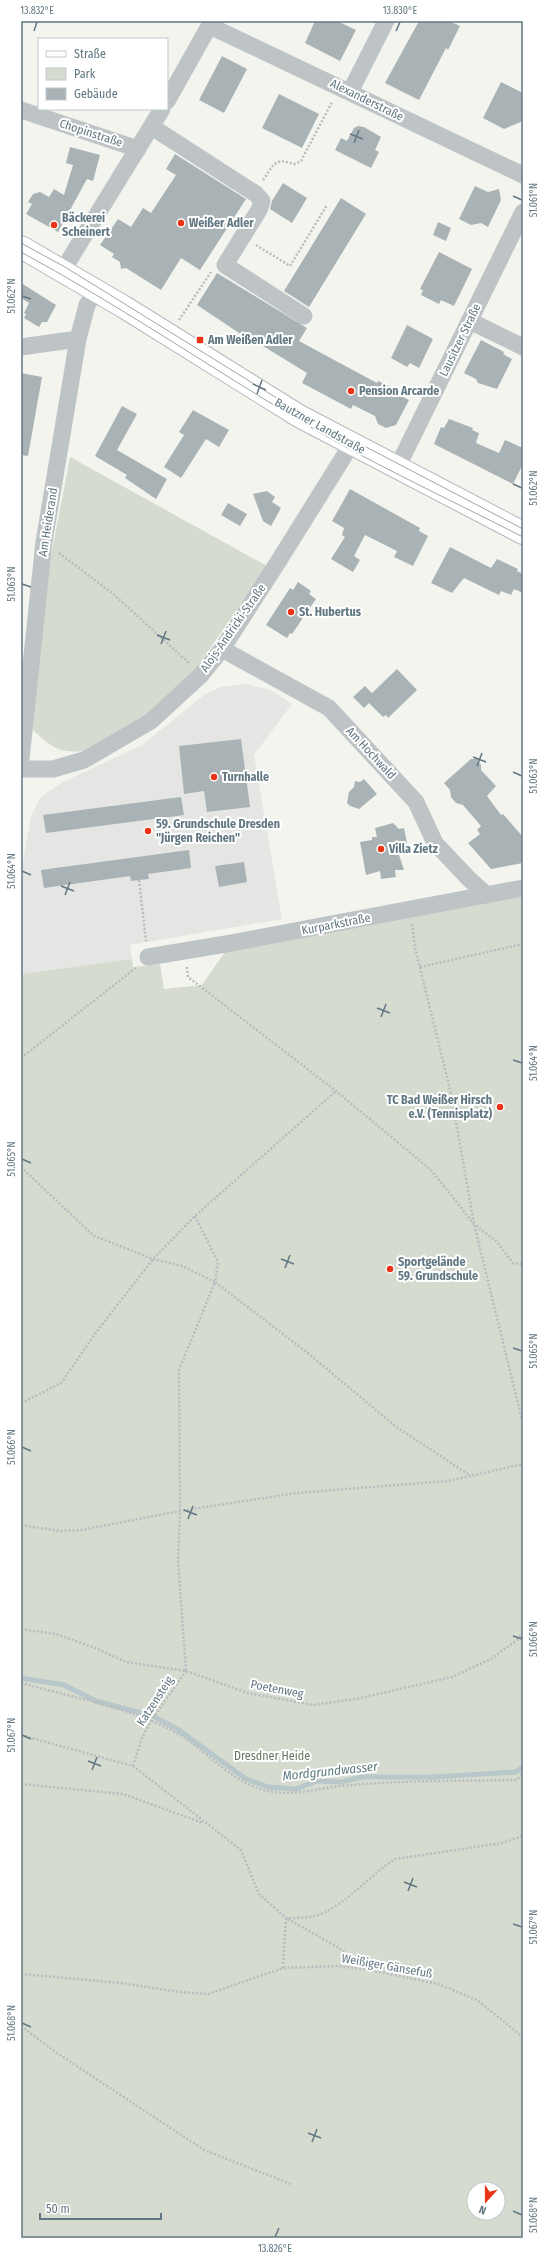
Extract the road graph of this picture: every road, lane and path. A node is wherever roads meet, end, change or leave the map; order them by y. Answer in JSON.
{"nodes":[{"id":1,"x":386,"y":21,"type":"edge"},
{"id":2,"x":211,"y":23,"type":"edge"},
{"id":3,"x":345,"y":90,"type":"junction"},
{"id":4,"x":168,"y":99,"type":"edge"},
{"id":5,"x":21,"y":110,"type":"edge"},
{"id":6,"x":161,"y":110,"type":"edge"},
{"id":7,"x":152,"y":127,"type":"junction"},
{"id":8,"x":138,"y":149,"type":"junction"},
{"id":9,"x":523,"y":175,"type":"edge"},
{"id":10,"x":256,"y":194,"type":"junction"},
{"id":11,"x":328,"y":205,"type":"dead end"},
{"id":12,"x":523,"y":212,"type":"edge"},
{"id":13,"x":242,"y":236,"type":"junction"},
{"id":14,"x":21,"y":247,"type":"edge"},
{"id":15,"x":64,"y":270,"type":"junction"},
{"id":16,"x":210,"y":273,"type":"dead end"},
{"id":17,"x":96,"y":290,"type":"junction"},
{"id":18,"x":304,"y":316,"type":"dead end"},
{"id":19,"x":470,"y":321,"type":"junction"},
{"id":20,"x":168,"y":335,"type":"junction"},
{"id":21,"x":78,"y":338,"type":"junction"},
{"id":22,"x":21,"y":347,"type":"edge"},
{"id":23,"x":523,"y":347,"type":"edge"},
{"id":24,"x":351,"y":445,"type":"junction"},
{"id":25,"x":397,"y":468,"type":"junction"},
{"id":26,"x":523,"y":533,"type":"edge"},
{"id":27,"x":44,"y":542,"type":"junction"},
{"id":28,"x":222,"y":649,"type":"junction"},
{"id":29,"x":201,"y":675,"type":"junction"},
{"id":30,"x":21,"y":759,"type":"edge"},
{"id":31,"x":21,"y":769,"type":"edge"},
{"id":32,"x":139,"y":880,"type":"dead end"},
{"id":33,"x":523,"y":888,"type":"edge"},
{"id":34,"x":487,"y":895,"type":"junction"},
{"id":35,"x":410,"y":910,"type":"junction"},
{"id":36,"x":145,"y":927,"type":"dead end"},
{"id":37,"x":523,"y":944,"type":"edge"},
{"id":38,"x":185,"y":951,"type":"junction"},
{"id":39,"x":148,"y":957,"type":"joint"},
{"id":40,"x":420,"y":967,"type":"junction"},
{"id":41,"x":21,"y":1058,"type":"edge"},
{"id":42,"x":336,"y":1091,"type":"junction"},
{"id":43,"x":21,"y":1167,"type":"edge"},
{"id":44,"x":195,"y":1216,"type":"junction"},
{"id":45,"x":474,"y":1224,"type":"junction"},
{"id":46,"x":153,"y":1259,"type":"junction"},
{"id":47,"x":523,"y":1264,"type":"edge"},
{"id":48,"x":216,"y":1282,"type":"junction"},
{"id":49,"x":21,"y":1402,"type":"edge"},
{"id":50,"x":523,"y":1424,"type":"edge"},
{"id":51,"x":523,"y":1464,"type":"edge"},
{"id":52,"x":472,"y":1476,"type":"junction"},
{"id":53,"x":180,"y":1511,"type":"junction"},
{"id":54,"x":21,"y":1525,"type":"edge"},
{"id":55,"x":21,"y":1628,"type":"edge"},
{"id":56,"x":523,"y":1632,"type":"edge"},
{"id":57,"x":186,"y":1671,"type":"junction"},
{"id":58,"x":21,"y":1683,"type":"edge"},
{"id":59,"x":151,"y":1721,"type":"junction"},
{"id":60,"x":21,"y":1735,"type":"edge"},
{"id":61,"x":133,"y":1766,"type":"junction"},
{"id":62,"x":523,"y":1774,"type":"edge"},
{"id":63,"x":21,"y":1784,"type":"edge"},
{"id":64,"x":206,"y":1824,"type":"junction"},
{"id":65,"x":523,"y":1836,"type":"edge"},
{"id":66,"x":286,"y":1918,"type":"junction"},
{"id":67,"x":283,"y":1968,"type":"junction"},
{"id":68,"x":365,"y":1969,"type":"junction"},
{"id":69,"x":21,"y":1974,"type":"edge"},
{"id":70,"x":21,"y":2026,"type":"edge"},
{"id":71,"x":523,"y":2037,"type":"edge"},
{"id":72,"x":291,"y":2184,"type":"dead end"}],
"edges":[{"from":1,"to":3,"type":"street"},
{"from":2,"to":3,"type":"street","name":"Alexanderstraße"},
{"from":2,"to":4,"type":"street"},
{"from":3,"to":9,"type":"street","name":"Alexanderstraße"},
{"from":3,"to":10,"type":"path"},
{"from":5,"to":8,"type":"street","name":"Chopinstraße"},
{"from":6,"to":7,"type":"street"},
{"from":7,"to":8,"type":"street"},
{"from":7,"to":10,"type":"street"},
{"from":8,"to":15,"type":"street"},
{"from":10,"to":13,"type":"street"},
{"from":11,"to":13,"type":"path"},
{"from":12,"to":19,"type":"street","name":"Lausitzer Straße"},
{"from":13,"to":18,"type":"street"},
{"from":14,"to":15,"type":"main road","name":"Bautzner Landstraße"},
{"from":15,"to":17,"type":"main road","name":"Bautzner Landstraße"},
{"from":16,"to":20,"type":"path"},
{"from":17,"to":20,"type":"main road","name":"Bautzner Landstraße"},
{"from":17,"to":21,"type":"street","name":"Am Heiderand"},
{"from":19,"to":23,"type":"street"},
{"from":19,"to":25,"type":"street","name":"Lausitzer Straße"},
{"from":20,"to":24,"type":"main road","name":"Bautzner Landstraße"},
{"from":21,"to":22,"type":"street"},
{"from":21,"to":27,"type":"street","name":"Am Heiderand"},
{"from":24,"to":25,"type":"main road","name":"Bautzner Landstraße"},
{"from":24,"to":28,"type":"street","name":"Alojs-Andricki-Straße"},
{"from":25,"to":26,"type":"main road","name":"Bautzner Landstraße"},
{"from":27,"to":29,"type":"path"},
{"from":27,"to":30,"type":"street","name":"Am Heiderand"},
{"from":28,"to":29,"type":"street","name":"Alojs-Andricki-Straße"},
{"from":28,"to":34,"type":"street","name":"Am Hochwald"},
{"from":29,"to":31,"type":"street","name":"Alojs-Andricki-Straße"},
{"from":32,"to":36,"type":"path"},
{"from":33,"to":34,"type":"street","name":"Kurparkstraße"},
{"from":34,"to":35,"type":"street","name":"Kurparkstraße"},
{"from":35,"to":38,"type":"street","name":"Kurparkstraße"},
{"from":35,"to":40,"type":"path"},
{"from":37,"to":40,"type":"path"},
{"from":38,"to":39,"type":"street","name":"Kurparkstraße"},
{"from":38,"to":42,"type":"path"},
{"from":39,"to":41,"type":"path"},
{"from":40,"to":45,"type":"path"},
{"from":42,"to":44,"type":"path"},
{"from":42,"to":45,"type":"path"},
{"from":43,"to":46,"type":"path"},
{"from":44,"to":46,"type":"path"},
{"from":44,"to":48,"type":"path"},
{"from":45,"to":47,"type":"path"},
{"from":45,"to":50,"type":"path"},
{"from":46,"to":48,"type":"path"},
{"from":46,"to":49,"type":"path"},
{"from":48,"to":52,"type":"path"},
{"from":48,"to":53,"type":"path"},
{"from":51,"to":52,"type":"path"},
{"from":52,"to":53,"type":"path"},
{"from":53,"to":54,"type":"path"},
{"from":53,"to":57,"type":"path"},
{"from":55,"to":57,"type":"path","name":"Poetenweg"},
{"from":56,"to":57,"type":"path","name":"Poetenweg"},
{"from":57,"to":59,"type":"path","name":"Katzensteig"},
{"from":58,"to":59,"type":"path"},
{"from":59,"to":61,"type":"path","name":"Katzensteig"},
{"from":59,"to":62,"type":"path"},
{"from":60,"to":61,"type":"path"},
{"from":61,"to":64,"type":"path"},
{"from":63,"to":64,"type":"path"},
{"from":64,"to":66,"type":"path"},
{"from":65,"to":66,"type":"path"},
{"from":66,"to":67,"type":"path"},
{"from":66,"to":68,"type":"path"},
{"from":67,"to":68,"type":"path","name":"Weißiger Gänsefuß"},
{"from":67,"to":69,"type":"path","name":"Weißiger Gänsefuß"},
{"from":68,"to":71,"type":"path","name":"Weißiger Gänsefuß"},
{"from":70,"to":72,"type":"path"}]}
